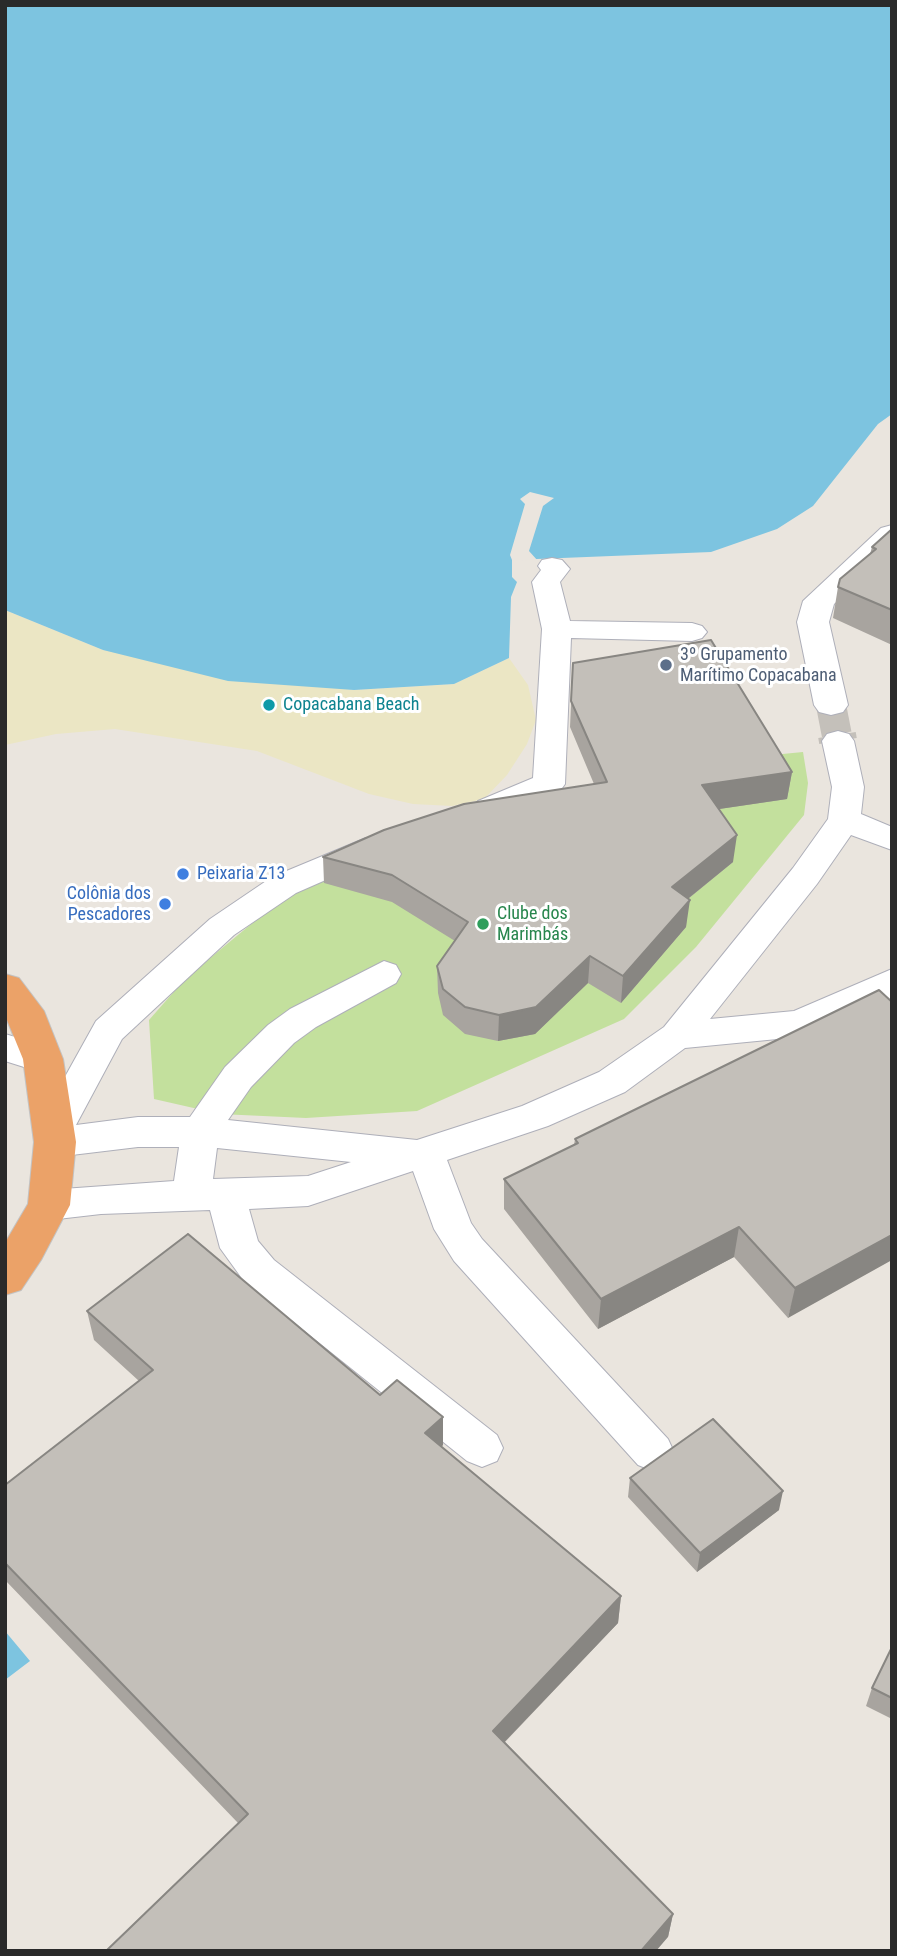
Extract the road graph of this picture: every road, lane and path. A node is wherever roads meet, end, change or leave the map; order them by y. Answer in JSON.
{"nodes":[{"id":1,"x":892,"y":534,"type":"edge"},
{"id":2,"x":552,"y":566,"type":"dead end"},
{"id":3,"x":557,"y":629,"type":"junction"},
{"id":4,"x":692,"y":632,"type":"dead end"},
{"id":5,"x":831,"y":705,"type":"tunnel mouth"},
{"id":6,"x":838,"y":741,"type":"tunnel mouth"},
{"id":7,"x":463,"y":817,"type":"edge"},
{"id":8,"x":844,"y":820,"type":"junction"},
{"id":9,"x":398,"y":838,"type":"edge"},
{"id":10,"x":892,"y":839,"type":"edge"},
{"id":11,"x":384,"y":974,"type":"dead end"},
{"id":12,"x":892,"y":982,"type":"edge"},
{"id":13,"x":5,"y":988,"type":"edge"},
{"id":14,"x":677,"y":1036,"type":"junction"},
{"id":15,"x":5,"y":1047,"type":"edge"},
{"id":16,"x":43,"y":1059,"type":"junction"},
{"id":17,"x":200,"y":1132,"type":"junction"},
{"id":18,"x":55,"y":1135,"type":"junction"},
{"id":19,"x":426,"y":1155,"type":"junction"},
{"id":20,"x":209,"y":1197,"type":"junction"},
{"id":21,"x":49,"y":1205,"type":"junction"},
{"id":22,"x":5,"y":1277,"type":"edge"},
{"id":23,"x":482,"y":1448,"type":"dead end"},
{"id":24,"x":653,"y":1452,"type":"dead end"}],
"edges":[{"from":1,"to":5,"type":"street"},
{"from":2,"to":3,"type":"lane"},
{"from":3,"to":4,"type":"lane"},
{"from":3,"to":7,"type":"lane"},
{"from":6,"to":8,"type":"lane"},
{"from":8,"to":10,"type":"lane"},
{"from":8,"to":14,"type":"lane"},
{"from":9,"to":18,"type":"lane"},
{"from":11,"to":17,"type":"lane"},
{"from":12,"to":14,"type":"lane"},
{"from":13,"to":16,"type":"highway"},
{"from":14,"to":19,"type":"lane"},
{"from":15,"to":16,"type":"lane"},
{"from":16,"to":18,"type":"highway"},
{"from":17,"to":18,"type":"lane"},
{"from":17,"to":19,"type":"lane"},
{"from":17,"to":20,"type":"lane"},
{"from":18,"to":21,"type":"highway"},
{"from":19,"to":20,"type":"lane"},
{"from":19,"to":24,"type":"lane"},
{"from":20,"to":21,"type":"lane"},
{"from":20,"to":23,"type":"lane"},
{"from":21,"to":22,"type":"highway"}]}
